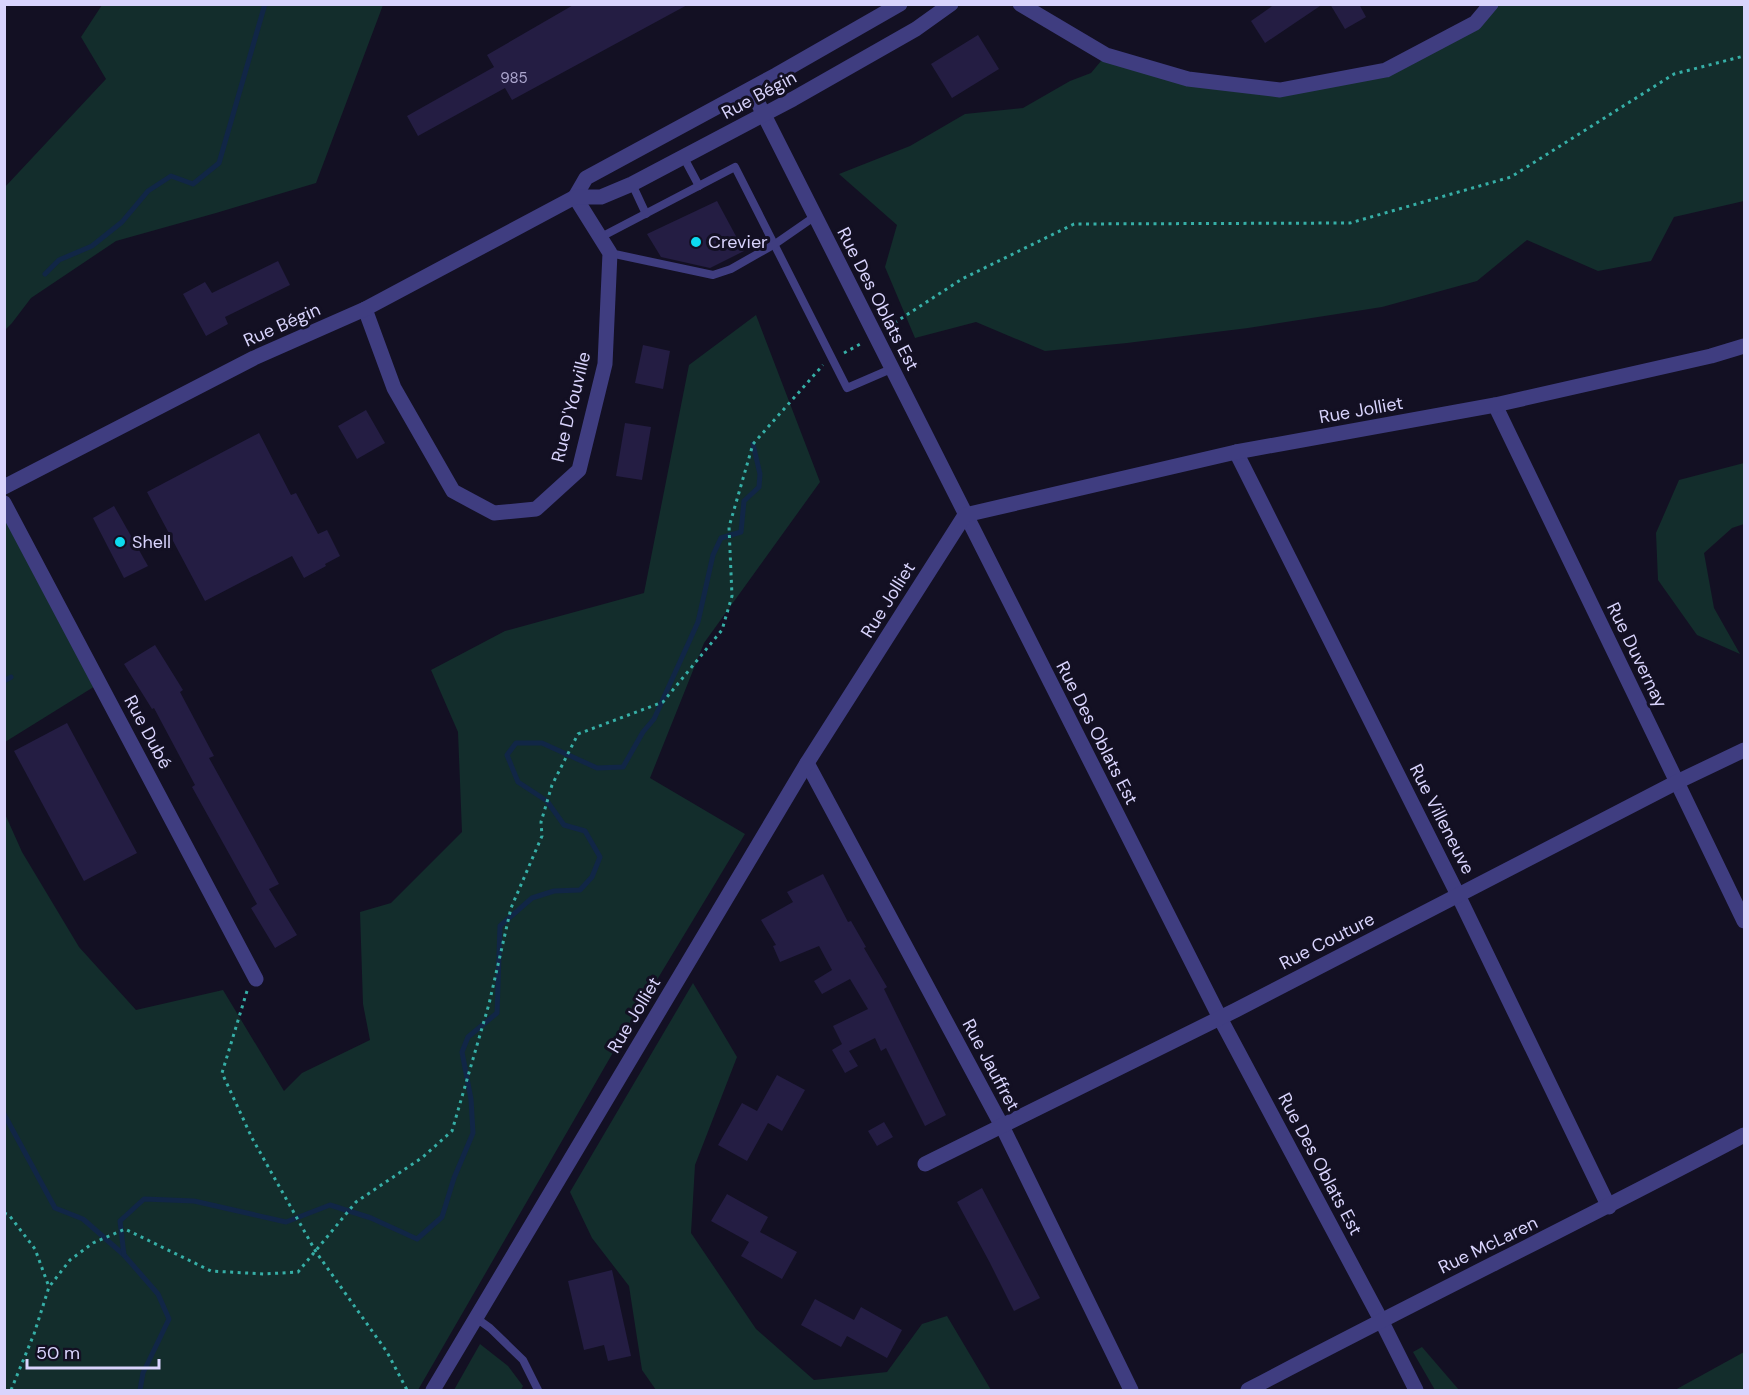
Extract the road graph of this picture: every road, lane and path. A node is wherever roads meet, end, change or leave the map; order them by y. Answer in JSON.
{"nodes":[{"id":1,"x":900,"y":4,"type":"edge"},
{"id":2,"x":951,"y":4,"type":"edge"},
{"id":3,"x":1020,"y":4,"type":"edge"},
{"id":4,"x":1491,"y":4,"type":"edge"},
{"id":5,"x":1744,"y":56,"type":"edge"},
{"id":6,"x":751,"y":89,"type":"junction"},
{"id":7,"x":763,"y":115,"type":"junction"},
{"id":8,"x":683,"y":156,"type":"junction"},
{"id":9,"x":632,"y":184,"type":"junction"},
{"id":10,"x":699,"y":186,"type":"junction"},
{"id":11,"x":575,"y":197,"type":"junction"},
{"id":12,"x":646,"y":214,"type":"junction"},
{"id":13,"x":814,"y":217,"type":"junction"},
{"id":14,"x":601,"y":237,"type":"junction"},
{"id":15,"x":775,"y":244,"type":"junction"},
{"id":16,"x":610,"y":253,"type":"junction"},
{"id":17,"x":365,"y":309,"type":"junction"},
{"id":18,"x":874,"y":336,"type":"junction"},
{"id":19,"x":1744,"y":346,"type":"edge"},
{"id":20,"x":832,"y":360,"type":"junction"},
{"id":21,"x":891,"y":369,"type":"junction"},
{"id":22,"x":1495,"y":405,"type":"junction"},
{"id":23,"x":1236,"y":452,"type":"junction"},
{"id":24,"x":4,"y":487,"type":"edge"},
{"id":25,"x":4,"y":503,"type":"edge"},
{"id":26,"x":965,"y":515,"type":"junction"},
{"id":27,"x":1744,"y":750,"type":"edge"},
{"id":28,"x":807,"y":763,"type":"junction"},
{"id":29,"x":1677,"y":782,"type":"junction"},
{"id":30,"x":1458,"y":895,"type":"junction"},
{"id":31,"x":1744,"y":921,"type":"edge"},
{"id":32,"x":254,"y":975,"type":"joint"},
{"id":33,"x":1220,"y":1018,"type":"junction"},
{"id":34,"x":1002,"y":1126,"type":"junction"},
{"id":35,"x":1744,"y":1135,"type":"edge"},
{"id":36,"x":925,"y":1164,"type":"dead end"},
{"id":37,"x":1609,"y":1207,"type":"junction"},
{"id":38,"x":4,"y":1213,"type":"edge"},
{"id":39,"x":316,"y":1252,"type":"junction"},
{"id":40,"x":49,"y":1287,"type":"junction"},
{"id":41,"x":476,"y":1318,"type":"junction"},
{"id":42,"x":1381,"y":1320,"type":"junction"},
{"id":43,"x":11,"y":1390,"type":"edge"},
{"id":44,"x":407,"y":1390,"type":"edge"},
{"id":45,"x":433,"y":1390,"type":"edge"},
{"id":46,"x":538,"y":1390,"type":"edge"},
{"id":47,"x":1131,"y":1390,"type":"edge"},
{"id":48,"x":1248,"y":1390,"type":"edge"},
{"id":49,"x":1416,"y":1390,"type":"edge"}],
"edges":[{"from":1,"to":6,"type":"street","name":"Rue Bégin"},
{"from":2,"to":7,"type":"street","name":"Rue Bégin"},
{"from":3,"to":4,"type":"street"},
{"from":5,"to":18,"type":"path"},
{"from":6,"to":7,"type":"street","name":"Rue Des Oblats Est"},
{"from":6,"to":11,"type":"street","name":"Rue Bégin"},
{"from":7,"to":8,"type":"street","name":"Rue Bégin"},
{"from":7,"to":13,"type":"street","name":"Rue Des Oblats Est"},
{"from":8,"to":9,"type":"street","name":"Rue Bégin"},
{"from":8,"to":10,"type":"lane"},
{"from":9,"to":11,"type":"street","name":"Rue Bégin"},
{"from":9,"to":12,"type":"lane"},
{"from":10,"to":12,"type":"lane"},
{"from":10,"to":15,"type":"lane"},
{"from":11,"to":14,"type":"street"},
{"from":11,"to":17,"type":"street","name":"Rue Bégin"},
{"from":12,"to":14,"type":"lane"},
{"from":13,"to":15,"type":"lane"},
{"from":13,"to":18,"type":"street","name":"Rue Des Oblats Est"},
{"from":14,"to":16,"type":"street"},
{"from":15,"to":16,"type":"lane"},
{"from":15,"to":20,"type":"lane"},
{"from":16,"to":17,"type":"street","name":"Rue D'Youville"},
{"from":17,"to":24,"type":"street","name":"Rue Bégin"},
{"from":18,"to":20,"type":"path"},
{"from":18,"to":21,"type":"street","name":"Rue Des Oblats Est"},
{"from":19,"to":22,"type":"street","name":"Rue Jolliet"},
{"from":20,"to":21,"type":"lane"},
{"from":20,"to":39,"type":"path"},
{"from":21,"to":26,"type":"street","name":"Rue Des Oblats Est"},
{"from":22,"to":23,"type":"street","name":"Rue Jolliet"},
{"from":22,"to":29,"type":"street","name":"Rue Duvernay"},
{"from":23,"to":26,"type":"street","name":"Rue Jolliet"},
{"from":23,"to":30,"type":"street","name":"Rue Villeneuve"},
{"from":25,"to":32,"type":"street","name":"Rue Dubé"},
{"from":26,"to":28,"type":"street","name":"Rue Jolliet"},
{"from":26,"to":33,"type":"street","name":"Rue Des Oblats Est"},
{"from":27,"to":29,"type":"street","name":"Rue Couture"},
{"from":28,"to":34,"type":"street","name":"Rue Jauffret"},
{"from":28,"to":41,"type":"street","name":"Rue Jolliet"},
{"from":29,"to":30,"type":"street","name":"Rue Couture"},
{"from":29,"to":31,"type":"street","name":"Rue Duvernay"},
{"from":30,"to":33,"type":"street","name":"Rue Couture"},
{"from":30,"to":37,"type":"street","name":"Rue Villeneuve"},
{"from":32,"to":39,"type":"path"},
{"from":33,"to":34,"type":"street","name":"Rue Couture"},
{"from":33,"to":42,"type":"street","name":"Rue Des Oblats Est"},
{"from":34,"to":36,"type":"street","name":"Rue Couture"},
{"from":34,"to":47,"type":"street","name":"Rue Jauffret"},
{"from":35,"to":37,"type":"street","name":"Rue McLaren"},
{"from":37,"to":42,"type":"street","name":"Rue McLaren"},
{"from":38,"to":40,"type":"path"},
{"from":39,"to":40,"type":"path"},
{"from":39,"to":44,"type":"path"},
{"from":40,"to":43,"type":"path"},
{"from":41,"to":45,"type":"street","name":"Rue Jolliet"},
{"from":41,"to":46,"type":"lane"},
{"from":42,"to":48,"type":"street","name":"Rue McLaren"},
{"from":42,"to":49,"type":"street","name":"Rue Des Oblats Est"}]}
